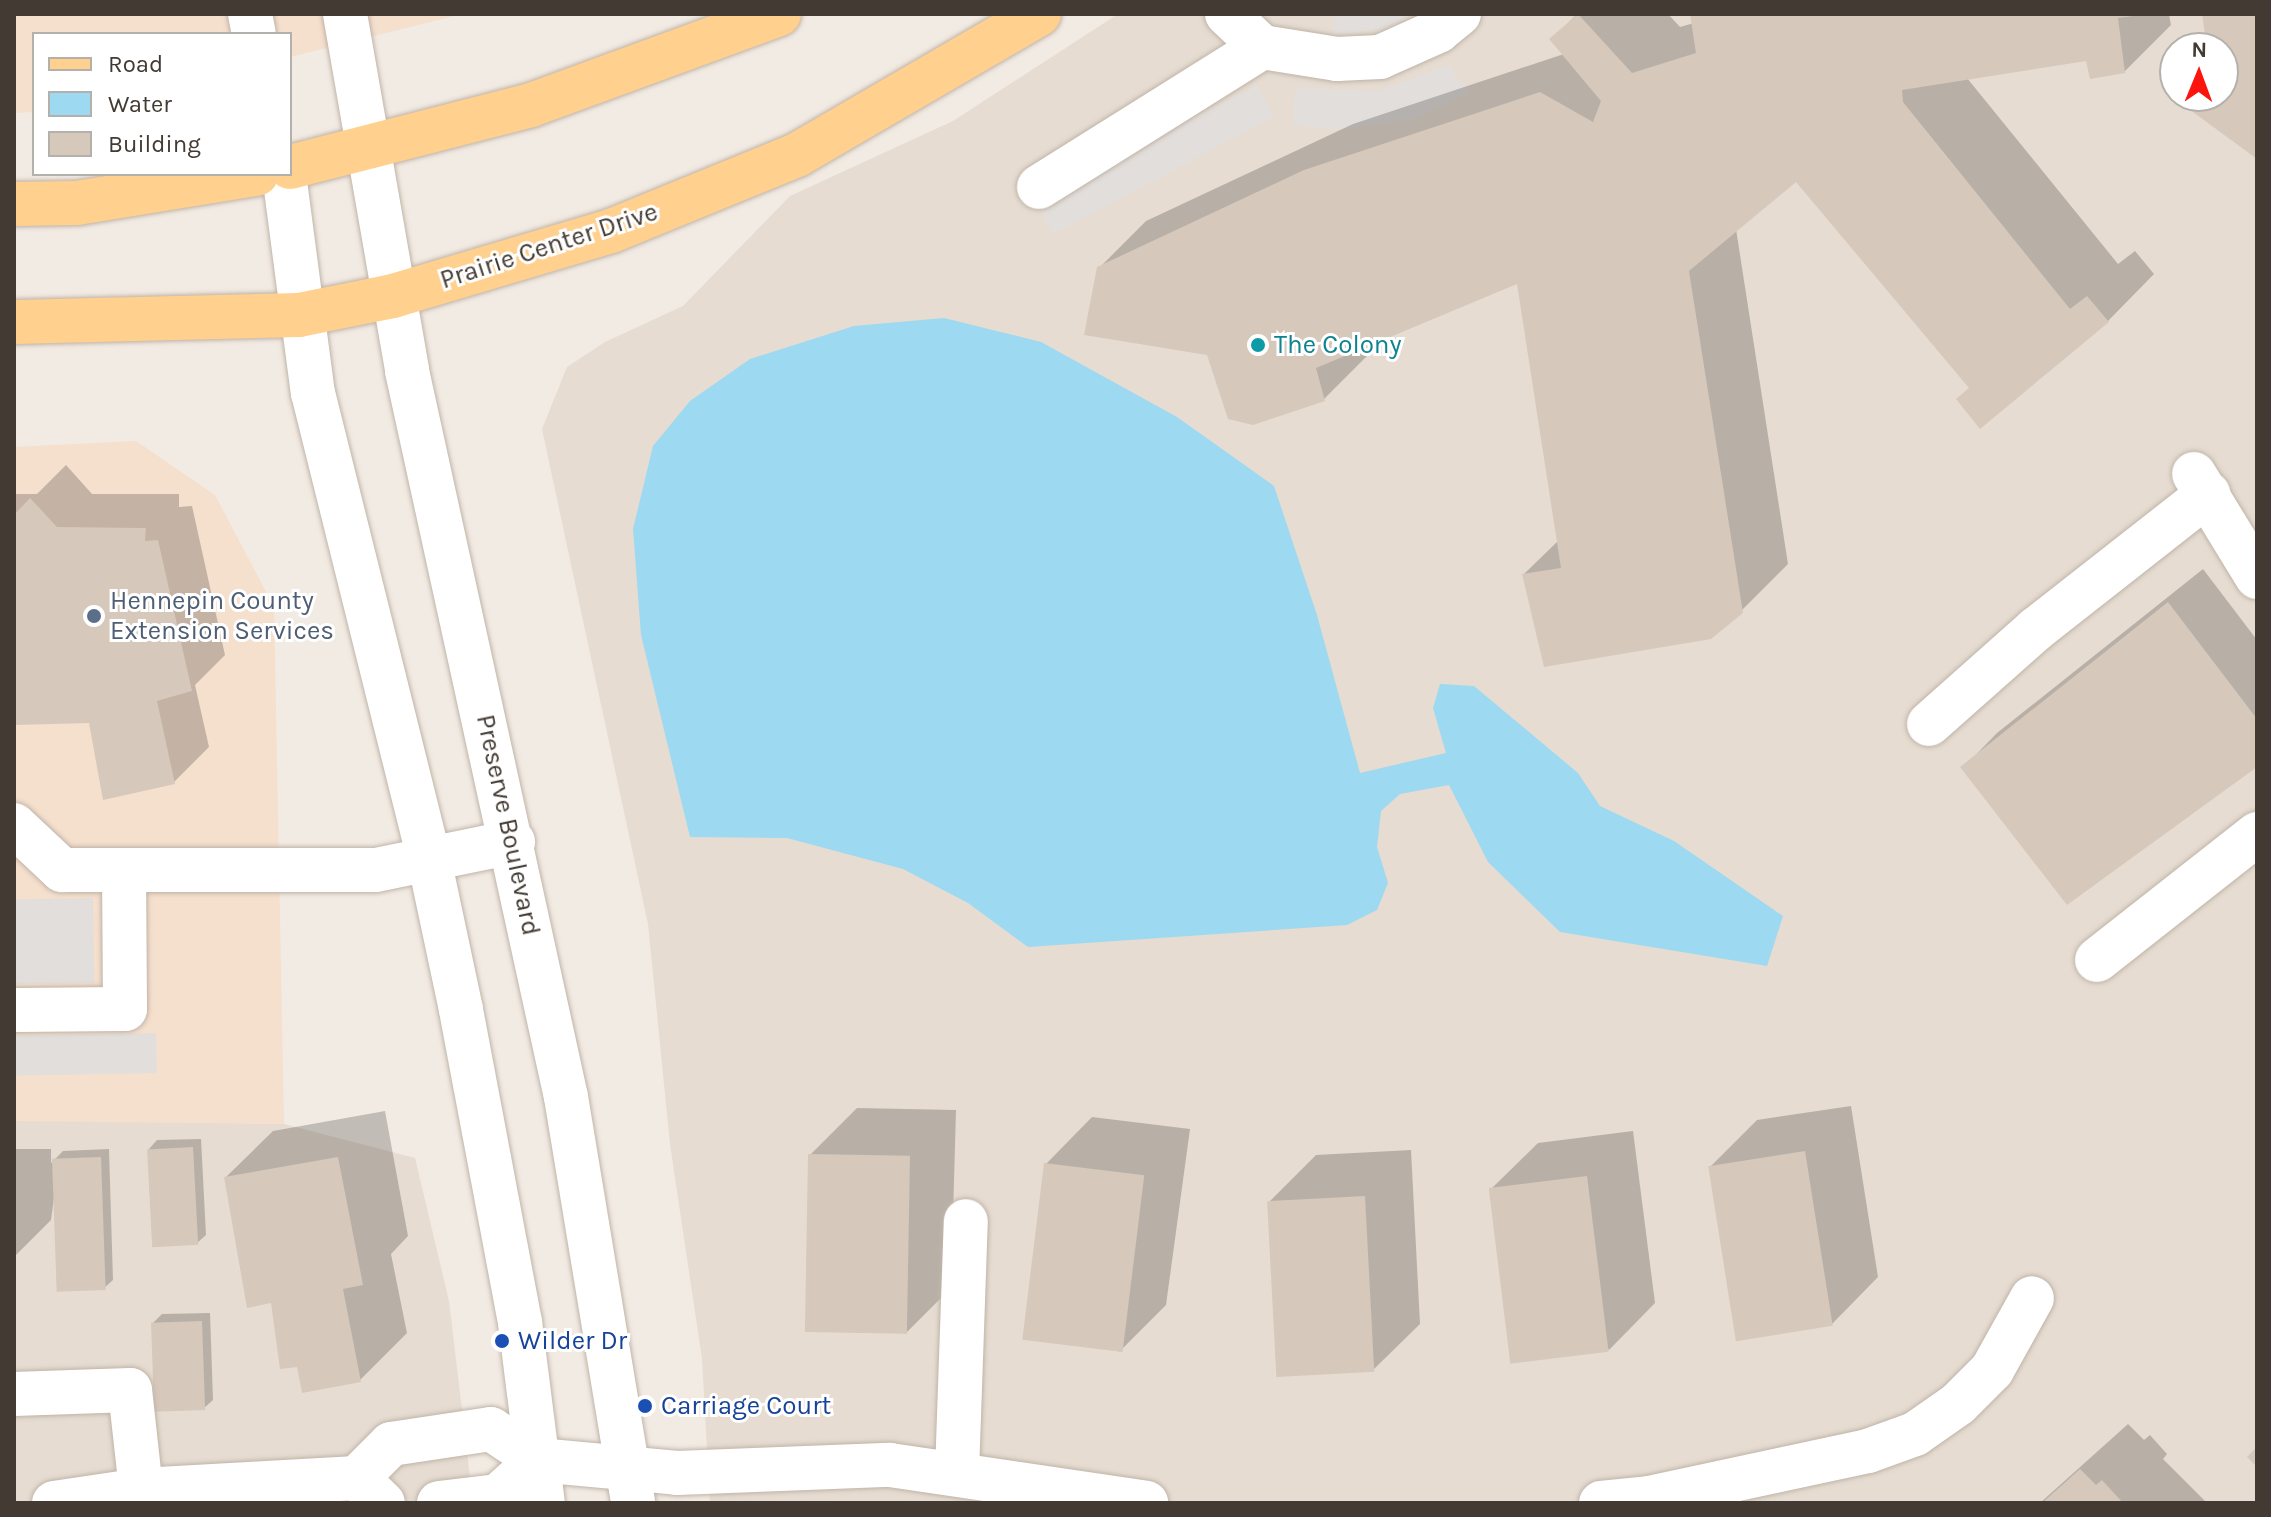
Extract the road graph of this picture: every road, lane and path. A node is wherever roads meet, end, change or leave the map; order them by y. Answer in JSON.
{"nodes":[{"id":1,"x":345,"y":14,"type":"edge"},
{"id":2,"x":779,"y":14,"type":"edge"},
{"id":3,"x":1039,"y":14,"type":"edge"},
{"id":4,"x":1227,"y":14,"type":"edge"},
{"id":5,"x":1459,"y":14,"type":"edge"},
{"id":6,"x":1262,"y":47,"type":"junction"},
{"id":7,"x":369,"y":150,"type":"junction"},
{"id":8,"x":292,"y":167,"type":"edge"},
{"id":9,"x":245,"y":176,"type":"edge"},
{"id":10,"x":284,"y":176,"type":"edge"},
{"id":11,"x":1039,"y":187,"type":"dead end"},
{"id":12,"x":14,"y":204,"type":"edge"},
{"id":13,"x":393,"y":296,"type":"junction"},
{"id":14,"x":299,"y":315,"type":"junction"},
{"id":15,"x":14,"y":322,"type":"edge"},
{"id":16,"x":2257,"y":577,"type":"edge"},
{"id":17,"x":1929,"y":724,"type":"dead end"},
{"id":18,"x":14,"y":825,"type":"edge"},
{"id":19,"x":2257,"y":834,"type":"edge"},
{"id":20,"x":513,"y":842,"type":"junction"},
{"id":21,"x":429,"y":859,"type":"junction"},
{"id":22,"x":62,"y":870,"type":"junction"},
{"id":23,"x":14,"y":871,"type":"edge"},
{"id":24,"x":124,"y":872,"type":"junction"},
{"id":25,"x":2097,"y":960,"type":"dead end"},
{"id":26,"x":14,"y":1010,"type":"edge"},
{"id":27,"x":966,"y":1221,"type":"dead end"},
{"id":28,"x":2032,"y":1298,"type":"dead end"},
{"id":29,"x":14,"y":1394,"type":"edge"},
{"id":30,"x":538,"y":1460,"type":"junction"},
{"id":31,"x":957,"y":1473,"type":"junction"},
{"id":32,"x":632,"y":1485,"type":"edge"},
{"id":33,"x":141,"y":1490,"type":"junction"},
{"id":34,"x":370,"y":1491,"type":"edge"},
{"id":35,"x":1007,"y":1491,"type":"edge"},
{"id":36,"x":54,"y":1503,"type":"edge"},
{"id":37,"x":439,"y":1503,"type":"edge"},
{"id":38,"x":543,"y":1503,"type":"edge"},
{"id":39,"x":1146,"y":1503,"type":"edge"},
{"id":40,"x":1601,"y":1503,"type":"edge"}],
"edges":[{"from":1,"to":7,"type":"street","name":"Preserve Boulevard"},
{"from":2,"to":7,"type":"main road"},
{"from":3,"to":13,"type":"main road","name":"Prairie Center Drive"},
{"from":4,"to":6,"type":"street"},
{"from":5,"to":6,"type":"street"},
{"from":6,"to":11,"type":"street"},
{"from":7,"to":8,"type":"main road"},
{"from":7,"to":13,"type":"street","name":"Preserve Boulevard"},
{"from":9,"to":12,"type":"main road"},
{"from":10,"to":14,"type":"street"},
{"from":13,"to":14,"type":"main road","name":"Prairie Center Drive"},
{"from":13,"to":20,"type":"street","name":"Preserve Boulevard"},
{"from":14,"to":15,"type":"main road","name":"Prairie Center Drive"},
{"from":14,"to":21,"type":"street"},
{"from":16,"to":17,"type":"street"},
{"from":18,"to":22,"type":"street"},
{"from":19,"to":25,"type":"street"},
{"from":20,"to":21,"type":"street"},
{"from":20,"to":32,"type":"street","name":"Preserve Boulevard"},
{"from":21,"to":24,"type":"street"},
{"from":21,"to":30,"type":"street"},
{"from":22,"to":23,"type":"street"},
{"from":22,"to":24,"type":"street"},
{"from":24,"to":26,"type":"street"},
{"from":27,"to":31,"type":"street"},
{"from":28,"to":40,"type":"street"},
{"from":29,"to":33,"type":"street"},
{"from":30,"to":32,"type":"street"},
{"from":30,"to":34,"type":"street"},
{"from":30,"to":37,"type":"street"},
{"from":30,"to":38,"type":"street"},
{"from":31,"to":32,"type":"street"},
{"from":31,"to":35,"type":"street"},
{"from":33,"to":34,"type":"street"},
{"from":33,"to":36,"type":"street"},
{"from":35,"to":39,"type":"street"}]}
